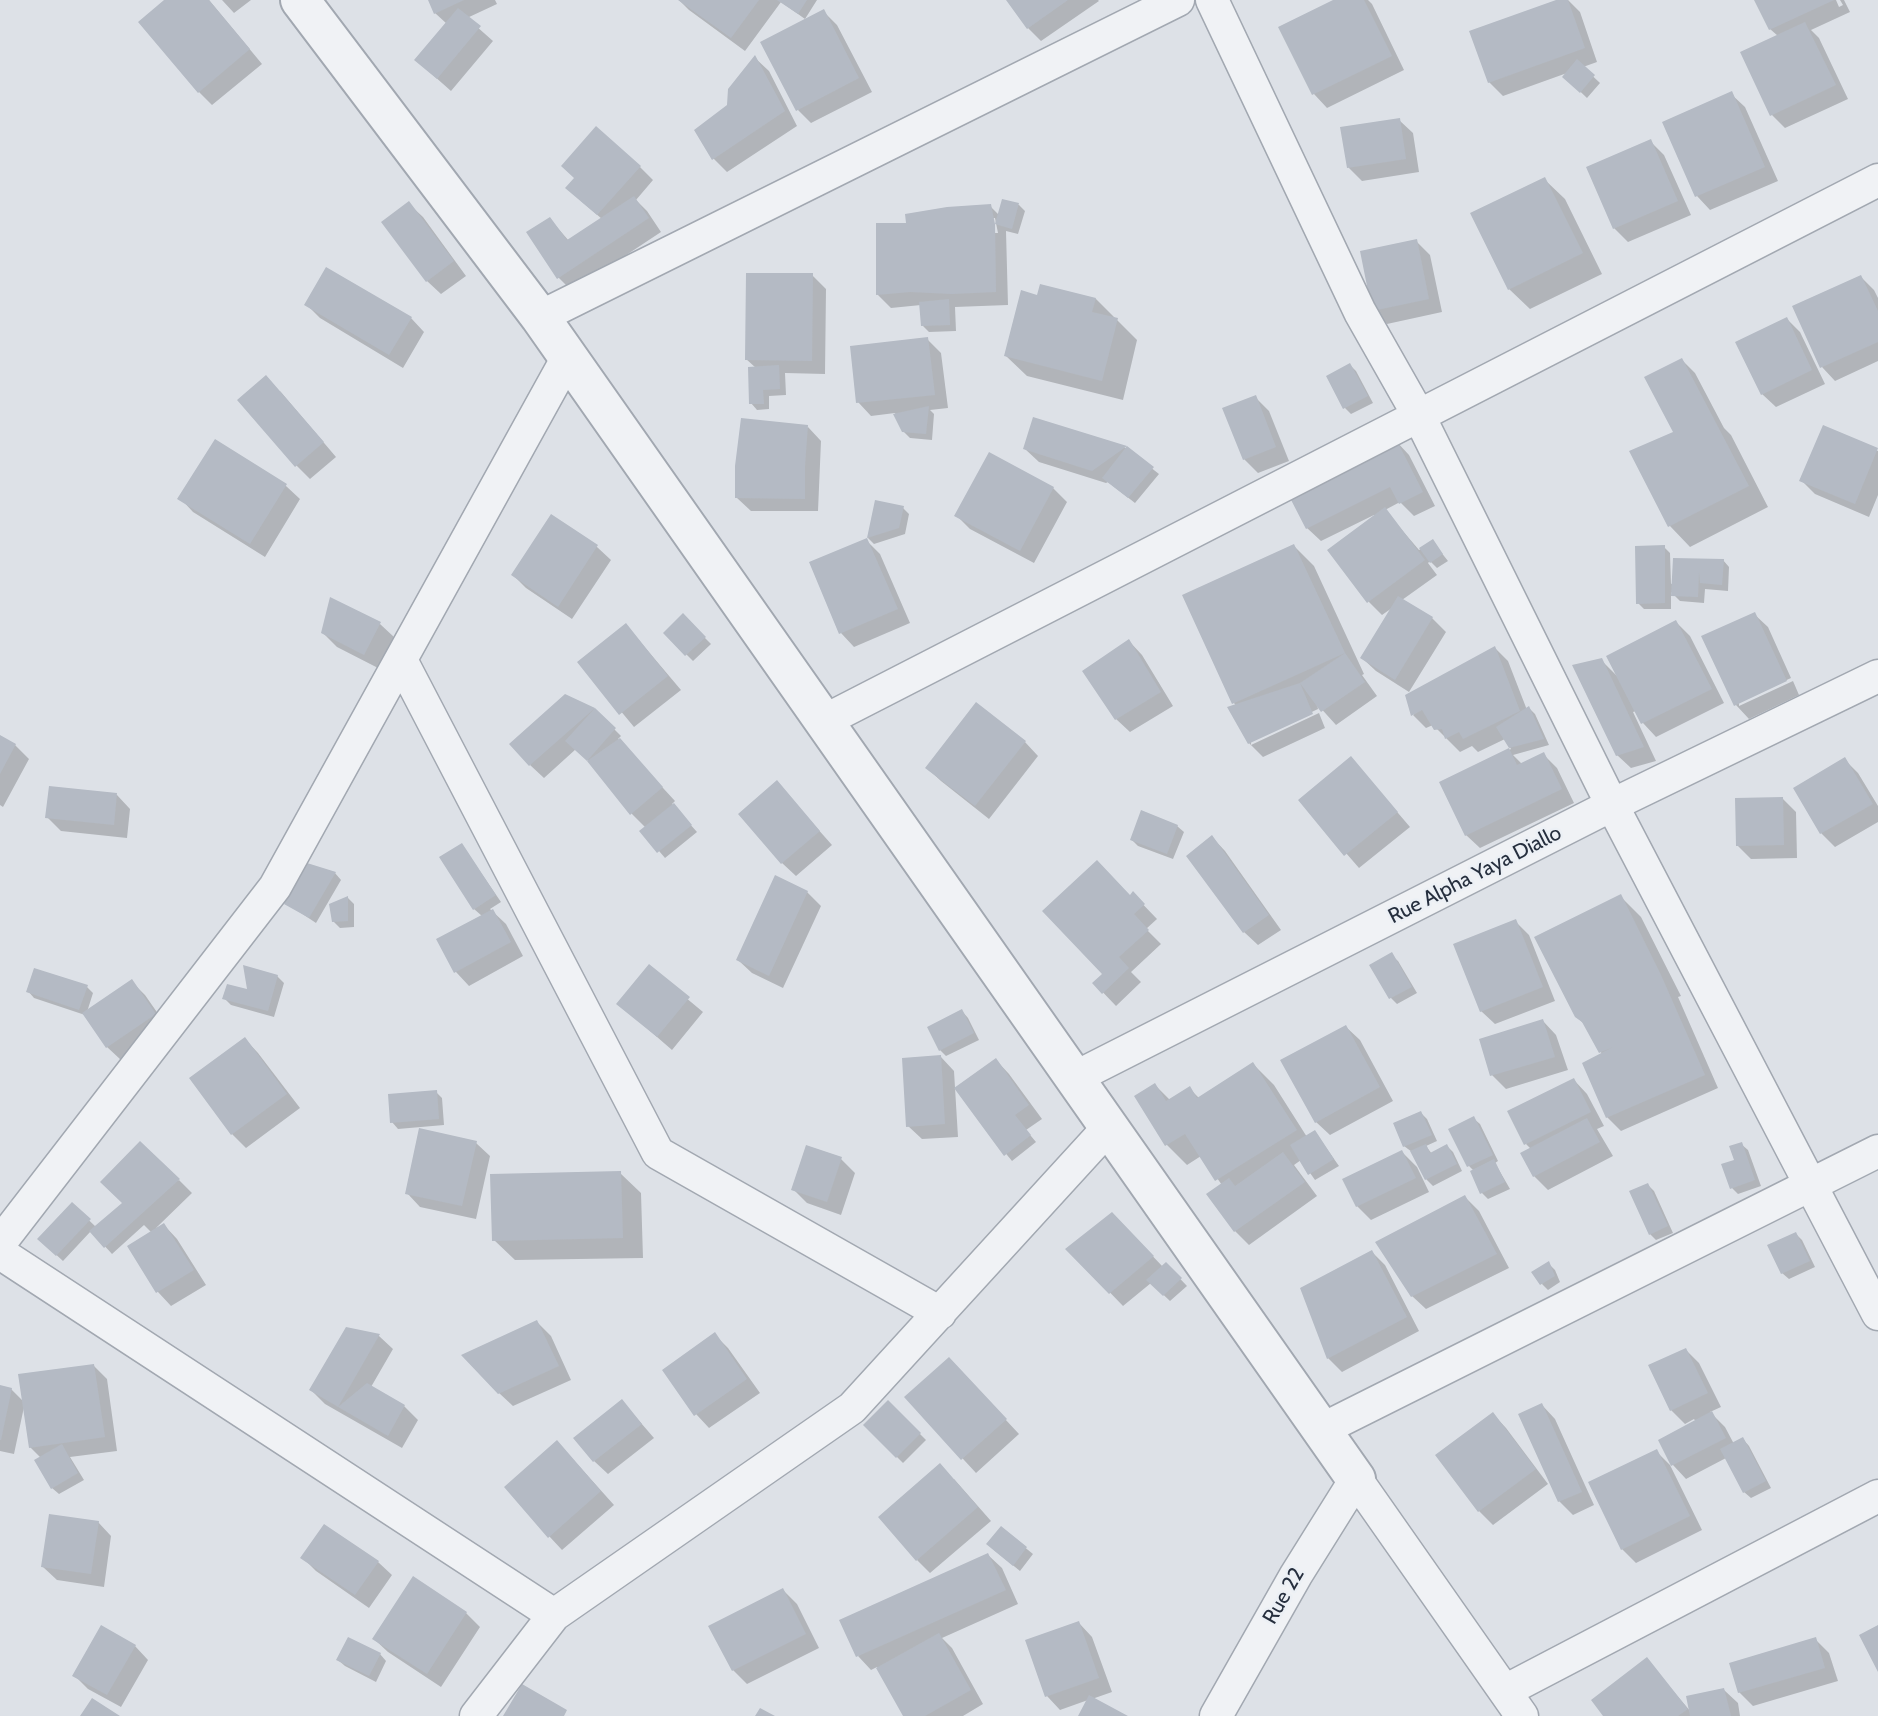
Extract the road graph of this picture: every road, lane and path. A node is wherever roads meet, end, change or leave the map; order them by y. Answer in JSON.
{"nodes":[{"id":1,"x":300,"y":0,"type":"edge"},
{"id":2,"x":1178,"y":0,"type":"edge"},
{"id":3,"x":1212,"y":0,"type":"edge"},
{"id":4,"x":1878,"y":180,"type":"edge"},
{"id":5,"x":540,"y":317,"type":"junction"},
{"id":6,"x":568,"y":357,"type":"junction"},
{"id":7,"x":1419,"y":416,"type":"junction"},
{"id":8,"x":401,"y":660,"type":"junction"},
{"id":9,"x":1878,"y":676,"type":"edge"},
{"id":10,"x":824,"y":721,"type":"junction"},
{"id":11,"x":1612,"y":805,"type":"junction"},
{"id":12,"x":1074,"y":1078,"type":"junction"},
{"id":13,"x":1109,"y":1127,"type":"junction"},
{"id":14,"x":1878,"y":1151,"type":"edge"},
{"id":15,"x":1811,"y":1185,"type":"junction"},
{"id":16,"x":0,"y":1243,"type":"edge"},
{"id":17,"x":0,"y":1254,"type":"edge"},
{"id":18,"x":940,"y":1313,"type":"junction"},
{"id":19,"x":1878,"y":1314,"type":"edge"},
{"id":20,"x":1321,"y":1430,"type":"junction"},
{"id":21,"x":1356,"y":1479,"type":"junction"},
{"id":22,"x":1878,"y":1496,"type":"edge"},
{"id":23,"x":554,"y":1615,"type":"junction"},
{"id":24,"x":1513,"y":1704,"type":"edge"},
{"id":25,"x":476,"y":1716,"type":"edge"},
{"id":26,"x":1216,"y":1716,"type":"edge"}],
"edges":[{"from":1,"to":5,"type":"street"},
{"from":2,"to":5,"type":"street"},
{"from":3,"to":7,"type":"street"},
{"from":4,"to":7,"type":"street"},
{"from":5,"to":6,"type":"street"},
{"from":6,"to":8,"type":"street"},
{"from":6,"to":10,"type":"street"},
{"from":7,"to":10,"type":"street"},
{"from":7,"to":11,"type":"street"},
{"from":8,"to":16,"type":"street"},
{"from":8,"to":18,"type":"street"},
{"from":9,"to":11,"type":"street","name":"Rue Alpha Yaya Diallo"},
{"from":10,"to":12,"type":"street"},
{"from":11,"to":12,"type":"street","name":"Rue Alpha Yaya Diallo"},
{"from":11,"to":15,"type":"street"},
{"from":12,"to":13,"type":"street"},
{"from":13,"to":18,"type":"street"},
{"from":13,"to":20,"type":"street"},
{"from":14,"to":15,"type":"street"},
{"from":15,"to":19,"type":"street"},
{"from":15,"to":20,"type":"street"},
{"from":17,"to":23,"type":"street"},
{"from":18,"to":23,"type":"street"},
{"from":20,"to":21,"type":"street"},
{"from":21,"to":24,"type":"street"},
{"from":21,"to":26,"type":"street","name":"Rue 22"},
{"from":22,"to":24,"type":"street"},
{"from":23,"to":25,"type":"street"}]}
